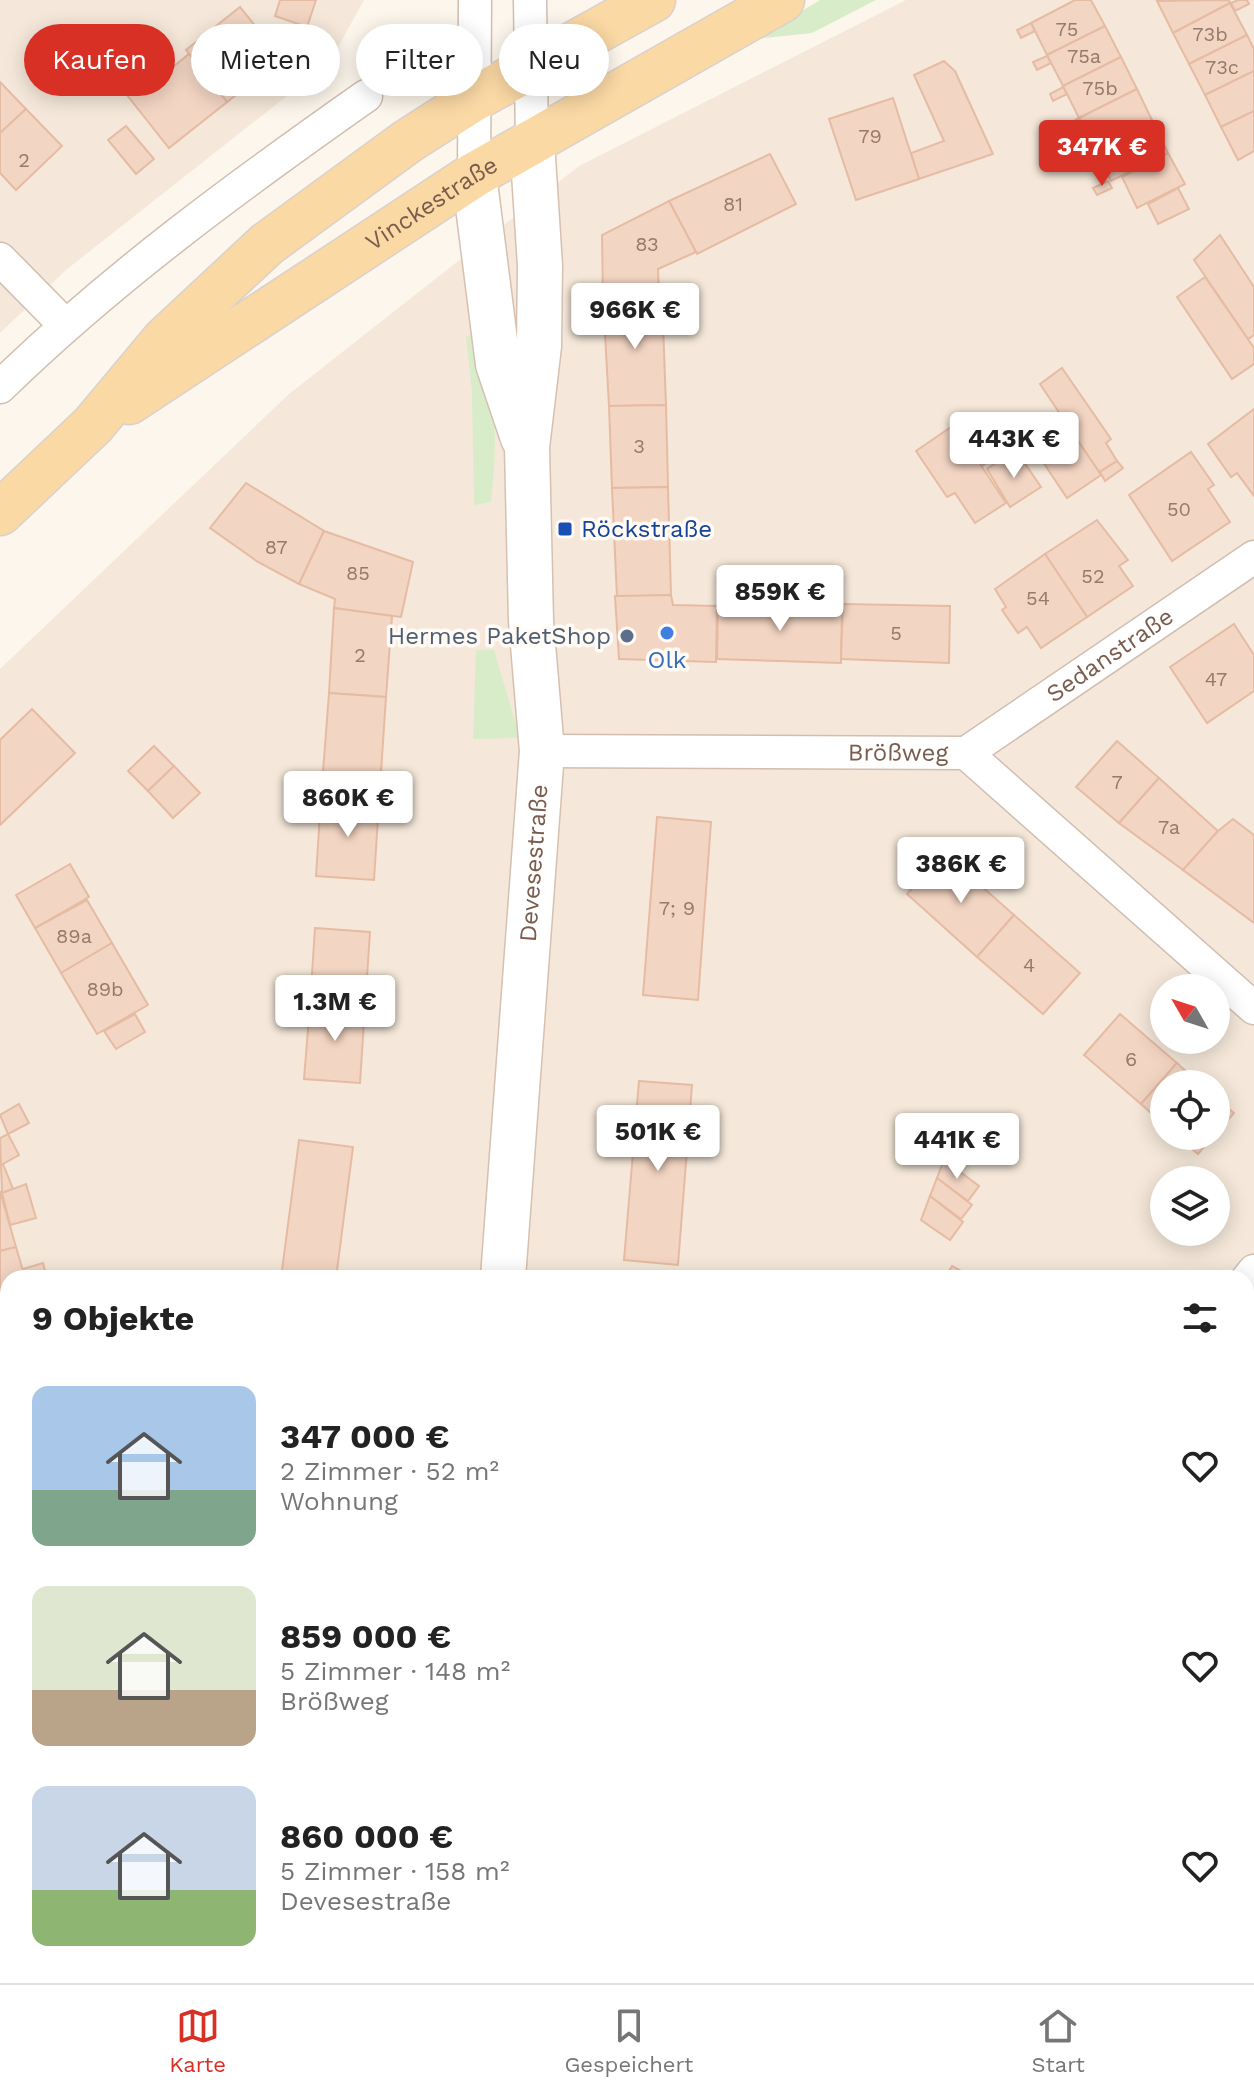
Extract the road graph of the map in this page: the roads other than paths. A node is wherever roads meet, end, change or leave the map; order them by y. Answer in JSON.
{"nodes":[{"id":1,"x":475,"y":0,"type":"edge"},
{"id":2,"x":530,"y":0,"type":"edge"},
{"id":3,"x":653,"y":0,"type":"edge"},
{"id":4,"x":782,"y":0,"type":"edge"},
{"id":5,"x":530,"y":24,"type":"edge"},
{"id":6,"x":609,"y":25,"type":"edge"},
{"id":7,"x":499,"y":86,"type":"edge"},
{"id":8,"x":366,"y":96,"type":"dead end"},
{"id":9,"x":531,"y":96,"type":"edge"},
{"id":10,"x":472,"y":100,"type":"junction"},
{"id":11,"x":532,"y":142,"type":"junction"},
{"id":12,"x":474,"y":175,"type":"junction"},
{"id":13,"x":0,"y":259,"type":"edge"},
{"id":14,"x":64,"y":324,"type":"junction"},
{"id":15,"x":0,"y":387,"type":"edge"},
{"id":16,"x":93,"y":425,"type":"junction"},
{"id":17,"x":527,"y":447,"type":"junction"},
{"id":18,"x":0,"y":513,"type":"edge"},
{"id":19,"x":1254,"y":557,"type":"edge"},
{"id":20,"x":542,"y":751,"type":"junction"},
{"id":21,"x":966,"y":753,"type":"junction"},
{"id":22,"x":1254,"y":1008,"type":"edge"},
{"id":23,"x":504,"y":1270,"type":"edge"}],
"edges":[{"from":1,"to":10,"type":"street"},
{"from":2,"to":5,"type":"street"},
{"from":3,"to":6,"type":"main road","name":"Vinckestraße"},
{"from":4,"to":11,"type":"main road","name":"Vinckestraße"},
{"from":7,"to":10,"type":"main road","name":"Vinckestraße"},
{"from":8,"to":14,"type":"street"},
{"from":9,"to":11,"type":"street"},
{"from":10,"to":12,"type":"street"},
{"from":10,"to":16,"type":"main road","name":"Vinckestraße"},
{"from":11,"to":12,"type":"main road","name":"Vinckestraße"},
{"from":11,"to":17,"type":"street","name":"Devesestraße"},
{"from":12,"to":16,"type":"main road","name":"Vinckestraße"},
{"from":12,"to":17,"type":"street","name":"Devesestraße"},
{"from":13,"to":14,"type":"street"},
{"from":14,"to":15,"type":"street"},
{"from":16,"to":18,"type":"main road","name":"Vinckestraße"},
{"from":17,"to":20,"type":"street","name":"Devesestraße"},
{"from":19,"to":21,"type":"street","name":"Sedanstraße"},
{"from":20,"to":21,"type":"street","name":"Brößweg"},
{"from":20,"to":23,"type":"street","name":"Devesestraße"},
{"from":21,"to":22,"type":"street","name":"Brößweg"}]}
